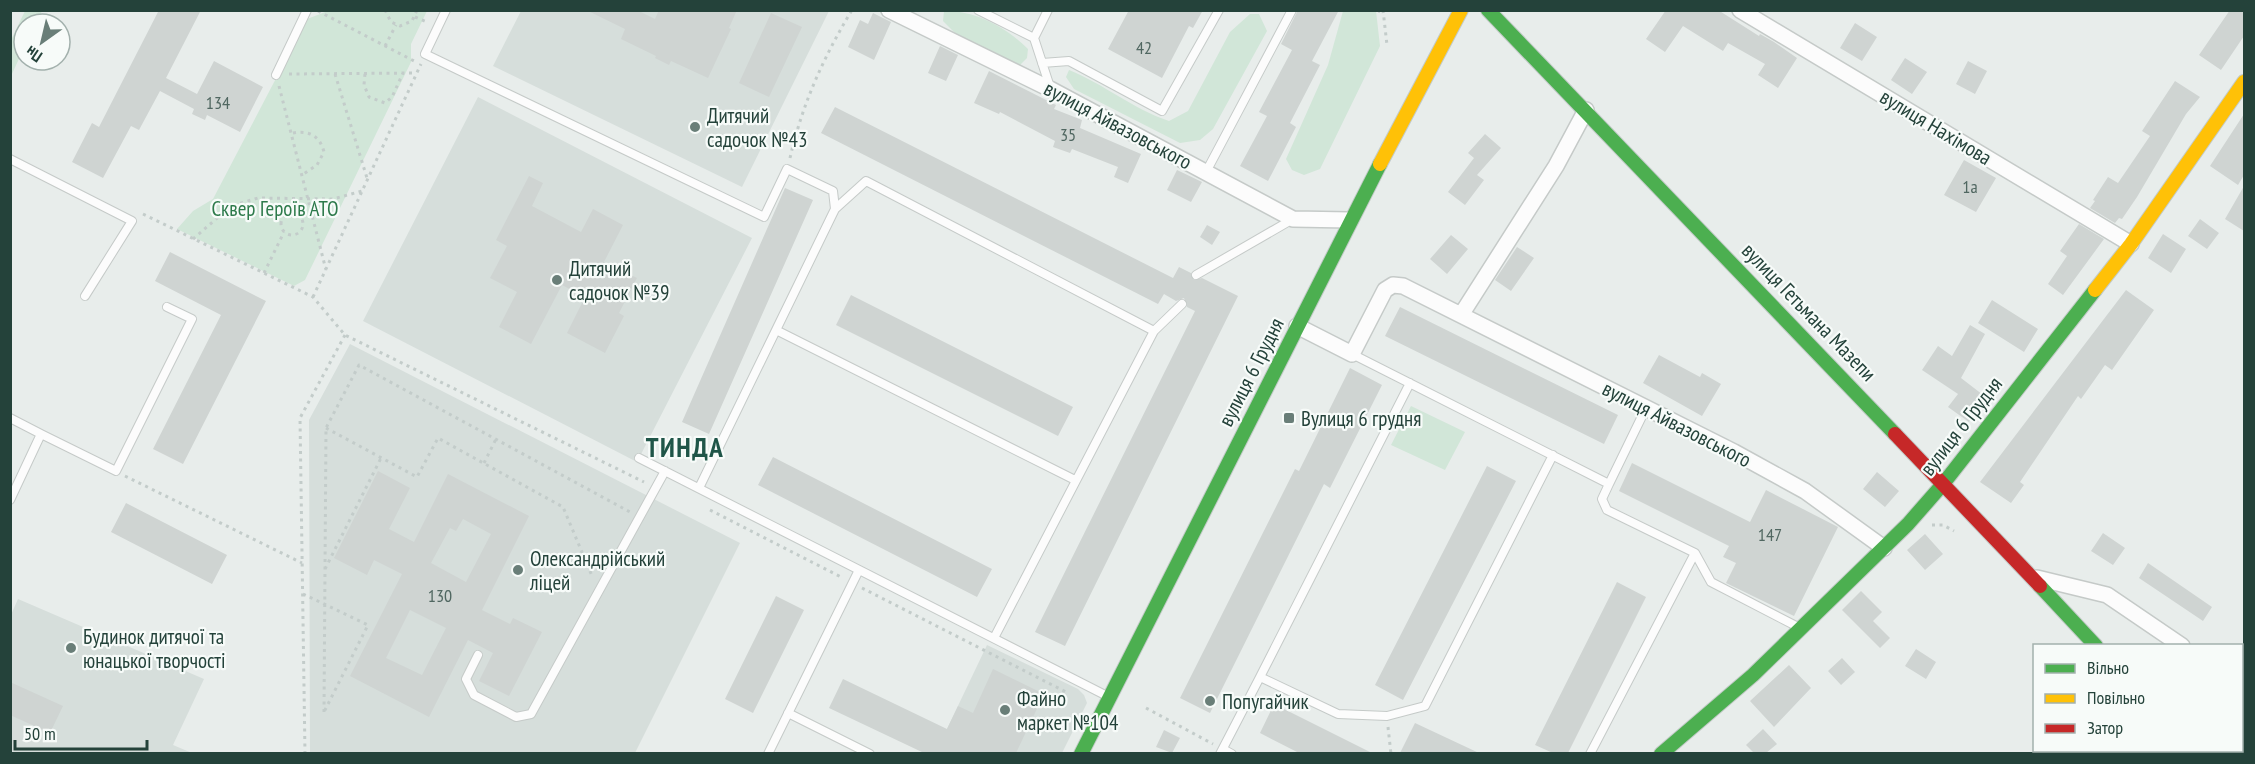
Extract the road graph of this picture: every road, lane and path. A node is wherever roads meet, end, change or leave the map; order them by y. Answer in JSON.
{"nodes":[{"id":1,"x":307,"y":10,"type":"edge"},
{"id":2,"x":317,"y":10,"type":"edge"},
{"id":3,"x":385,"y":10,"type":"edge"},
{"id":4,"x":417,"y":10,"type":"edge"},
{"id":5,"x":446,"y":10,"type":"edge"},
{"id":6,"x":852,"y":10,"type":"edge"},
{"id":7,"x":889,"y":10,"type":"edge"},
{"id":8,"x":978,"y":10,"type":"edge"},
{"id":9,"x":1048,"y":10,"type":"edge"},
{"id":10,"x":1219,"y":10,"type":"edge"},
{"id":11,"x":1292,"y":10,"type":"edge"},
{"id":12,"x":1378,"y":10,"type":"edge"},
{"id":13,"x":1461,"y":10,"type":"edge"},
{"id":14,"x":1488,"y":10,"type":"edge"},
{"id":15,"x":1740,"y":10,"type":"edge"},
{"id":16,"x":1383,"y":13,"type":"edge"},
{"id":17,"x":396,"y":25,"type":"junction"},
{"id":18,"x":1034,"y":38,"type":"junction"},
{"id":19,"x":1387,"y":45,"type":"dead end"},
{"id":20,"x":385,"y":46,"type":"junction"},
{"id":21,"x":425,"y":54,"type":"junction"},
{"id":22,"x":1042,"y":63,"type":"junction"},
{"id":23,"x":420,"y":64,"type":"junction"},
{"id":24,"x":403,"y":73,"type":"junction"},
{"id":25,"x":416,"y":73,"type":"junction"},
{"id":26,"x":335,"y":74,"type":"junction"},
{"id":27,"x":365,"y":74,"type":"junction"},
{"id":28,"x":276,"y":75,"type":"junction"},
{"id":29,"x":2244,"y":82,"type":"edge"},
{"id":30,"x":1050,"y":89,"type":"junction"},
{"id":31,"x":1586,"y":111,"type":"junction"},
{"id":32,"x":293,"y":133,"type":"junction"},
{"id":33,"x":10,"y":159,"type":"edge"},
{"id":34,"x":787,"y":169,"type":"junction"},
{"id":35,"x":1206,"y":172,"type":"junction"},
{"id":36,"x":302,"y":175,"type":"junction"},
{"id":37,"x":368,"y":179,"type":"junction"},
{"id":38,"x":362,"y":191,"type":"junction"},
{"id":39,"x":308,"y":200,"type":"junction"},
{"id":40,"x":835,"y":209,"type":"junction"},
{"id":41,"x":139,"y":212,"type":"dead end"},
{"id":42,"x":311,"y":217,"type":"junction"},
{"id":43,"x":1293,"y":219,"type":"junction"},
{"id":44,"x":302,"y":220,"type":"junction"},
{"id":45,"x":1350,"y":220,"type":"junction"},
{"id":46,"x":284,"y":232,"type":"junction"},
{"id":47,"x":192,"y":239,"type":"junction"},
{"id":48,"x":2131,"y":244,"type":"junction"},
{"id":49,"x":326,"y":270,"type":"junction"},
{"id":50,"x":264,"y":273,"type":"junction"},
{"id":51,"x":1196,"y":275,"type":"dead end"},
{"id":52,"x":85,"y":296,"type":"dead end"},
{"id":53,"x":313,"y":297,"type":"junction"},
{"id":54,"x":1182,"y":304,"type":"dead end"},
{"id":55,"x":167,"y":307,"type":"dead end"},
{"id":56,"x":1461,"y":315,"type":"junction"},
{"id":57,"x":1297,"y":326,"type":"junction"},
{"id":58,"x":776,"y":330,"type":"junction"},
{"id":59,"x":1154,"y":331,"type":"junction"},
{"id":60,"x":345,"y":334,"type":"junction"},
{"id":61,"x":1352,"y":354,"type":"junction"},
{"id":62,"x":1410,"y":383,"type":"junction"},
{"id":63,"x":1646,"y":408,"type":"junction"},
{"id":64,"x":10,"y":418,"type":"edge"},
{"id":65,"x":326,"y":428,"type":"junction"},
{"id":66,"x":41,"y":434,"type":"junction"},
{"id":67,"x":496,"y":439,"type":"junction"},
{"id":68,"x":1553,"y":455,"type":"junction"},
{"id":69,"x":381,"y":458,"type":"junction"},
{"id":70,"x":639,"y":458,"type":"dead end"},
{"id":71,"x":484,"y":463,"type":"junction"},
{"id":72,"x":116,"y":471,"type":"junction"},
{"id":73,"x":665,"y":471,"type":"junction"},
{"id":74,"x":1075,"y":480,"type":"junction"},
{"id":75,"x":658,"y":483,"type":"junction"},
{"id":76,"x":1610,"y":484,"type":"junction"},
{"id":77,"x":1943,"y":484,"type":"junction"},
{"id":78,"x":699,"y":488,"type":"junction"},
{"id":79,"x":10,"y":500,"type":"edge"},
{"id":80,"x":709,"y":510,"type":"dead end"},
{"id":81,"x":639,"y":517,"type":"junction"},
{"id":82,"x":1884,"y":548,"type":"junction"},
{"id":83,"x":1695,"y":554,"type":"junction"},
{"id":84,"x":302,"y":563,"type":"junction"},
{"id":85,"x":859,"y":570,"type":"junction"},
{"id":86,"x":325,"y":571,"type":"junction"},
{"id":87,"x":2032,"y":577,"type":"junction"},
{"id":88,"x":852,"y":583,"type":"junction"},
{"id":89,"x":598,"y":592,"type":"junction"},
{"id":90,"x":303,"y":594,"type":"junction"},
{"id":91,"x":324,"y":604,"type":"junction"},
{"id":92,"x":1801,"y":629,"type":"junction"},
{"id":93,"x":994,"y":638,"type":"junction"},
{"id":94,"x":2095,"y":644,"type":"edge"},
{"id":95,"x":2180,"y":644,"type":"edge"},
{"id":96,"x":478,"y":655,"type":"dead end"},
{"id":97,"x":1260,"y":677,"type":"junction"},
{"id":98,"x":1066,"y":692,"type":"dead end"},
{"id":99,"x":1111,"y":698,"type":"junction"},
{"id":100,"x":1146,"y":708,"type":"dead end"},
{"id":101,"x":788,"y":713,"type":"junction"},
{"id":102,"x":1387,"y":716,"type":"junction"},
{"id":103,"x":1222,"y":751,"type":"edge"},
{"id":104,"x":305,"y":753,"type":"edge"},
{"id":105,"x":768,"y":753,"type":"edge"},
{"id":106,"x":870,"y":753,"type":"edge"},
{"id":107,"x":1081,"y":753,"type":"edge"},
{"id":108,"x":1232,"y":753,"type":"edge"},
{"id":109,"x":1391,"y":753,"type":"edge"},
{"id":110,"x":1590,"y":753,"type":"edge"},
{"id":111,"x":1661,"y":753,"type":"edge"}],
"edges":[{"from":1,"to":28,"type":"lane"},
{"from":2,"to":20,"type":"path"},
{"from":3,"to":17,"type":"path"},
{"from":4,"to":17,"type":"path"},
{"from":5,"to":21,"type":"lane"},
{"from":6,"to":34,"type":"path"},
{"from":7,"to":30,"type":"street","name":"вулиця Айвазовського"},
{"from":8,"to":18,"type":"lane"},
{"from":9,"to":18,"type":"lane"},
{"from":10,"to":22,"type":"lane"},
{"from":11,"to":35,"type":"lane"},
{"from":12,"to":16,"type":"path"},
{"from":13,"to":45,"type":"main road","name":"вулиця 6 Грудня"},
{"from":14,"to":31,"type":"main road","name":"вулиця Гетьмана Мазепи"},
{"from":15,"to":48,"type":"street","name":"вулиця Нахімова"},
{"from":16,"to":19,"type":"path"},
{"from":17,"to":20,"type":"path"},
{"from":18,"to":22,"type":"lane"},
{"from":20,"to":23,"type":"path"},
{"from":21,"to":23,"type":"path"},
{"from":21,"to":34,"type":"lane"},
{"from":22,"to":30,"type":"lane"},
{"from":23,"to":25,"type":"path"},
{"from":24,"to":25,"type":"path"},
{"from":24,"to":27,"type":"path"},
{"from":24,"to":27,"type":"path"},
{"from":25,"to":37,"type":"path"},
{"from":26,"to":27,"type":"path"},
{"from":26,"to":28,"type":"path"},
{"from":26,"to":37,"type":"path"},
{"from":28,"to":32,"type":"path"},
{"from":29,"to":48,"type":"main road","name":"вулиця 6 Грудня"},
{"from":30,"to":35,"type":"street","name":"вулиця Айвазовського"},
{"from":31,"to":56,"type":"street"},
{"from":31,"to":77,"type":"main road","name":"вулиця Гетьмана Мазепи"},
{"from":32,"to":36,"type":"path"},
{"from":32,"to":36,"type":"path"},
{"from":33,"to":52,"type":"lane"},
{"from":34,"to":40,"type":"lane"},
{"from":35,"to":43,"type":"street","name":"вулиця Айвазовського"},
{"from":36,"to":39,"type":"path"},
{"from":37,"to":38,"type":"path"},
{"from":38,"to":39,"type":"path"},
{"from":38,"to":49,"type":"path"},
{"from":39,"to":42,"type":"path"},
{"from":39,"to":47,"type":"path"},
{"from":40,"to":58,"type":"lane"},
{"from":40,"to":59,"type":"lane"},
{"from":41,"to":47,"type":"path"},
{"from":42,"to":44,"type":"path"},
{"from":42,"to":49,"type":"path"},
{"from":43,"to":45,"type":"street","name":"вулиця Айвазовського"},
{"from":43,"to":51,"type":"lane"},
{"from":44,"to":46,"type":"path"},
{"from":44,"to":46,"type":"path"},
{"from":45,"to":57,"type":"main road","name":"вулиця 6 Грудня"},
{"from":46,"to":50,"type":"path"},
{"from":47,"to":50,"type":"path"},
{"from":48,"to":77,"type":"main road","name":"вулиця 6 Грудня"},
{"from":49,"to":53,"type":"path"},
{"from":50,"to":53,"type":"path"},
{"from":53,"to":60,"type":"path"},
{"from":54,"to":59,"type":"lane"},
{"from":55,"to":72,"type":"lane"},
{"from":56,"to":61,"type":"street","name":"вулиця Айвазовського"},
{"from":56,"to":63,"type":"street","name":"вулиця Айвазовського"},
{"from":57,"to":61,"type":"street"},
{"from":57,"to":99,"type":"main road","name":"вулиця 6 Грудня"},
{"from":58,"to":74,"type":"lane"},
{"from":58,"to":78,"type":"lane"},
{"from":59,"to":74,"type":"lane"},
{"from":60,"to":75,"type":"path"},
{"from":60,"to":84,"type":"path"},
{"from":61,"to":62,"type":"lane"},
{"from":62,"to":68,"type":"lane"},
{"from":62,"to":97,"type":"lane"},
{"from":63,"to":76,"type":"lane"},
{"from":63,"to":82,"type":"street","name":"вулиця Айвазовського"},
{"from":64,"to":66,"type":"lane"},
{"from":65,"to":67,"type":"path"},
{"from":65,"to":69,"type":"path"},
{"from":65,"to":86,"type":"path"},
{"from":66,"to":72,"type":"lane"},
{"from":66,"to":79,"type":"lane"},
{"from":67,"to":71,"type":"path"},
{"from":67,"to":81,"type":"path"},
{"from":68,"to":76,"type":"lane"},
{"from":68,"to":102,"type":"lane"},
{"from":69,"to":71,"type":"path"},
{"from":69,"to":86,"type":"path"},
{"from":70,"to":73,"type":"lane"},
{"from":71,"to":89,"type":"path"},
{"from":72,"to":84,"type":"path"},
{"from":73,"to":75,"type":"lane"},
{"from":73,"to":78,"type":"lane"},
{"from":74,"to":93,"type":"lane"},
{"from":75,"to":81,"type":"lane"},
{"from":76,"to":83,"type":"lane"},
{"from":77,"to":82,"type":"main road","name":"вулиця 6 Грудня"},
{"from":77,"to":87,"type":"main road","name":"вулиця Гетьмана Мазепи"},
{"from":78,"to":85,"type":"lane"},
{"from":80,"to":88,"type":"path"},
{"from":81,"to":89,"type":"lane"},
{"from":82,"to":92,"type":"main road","name":"вулиця 6 Грудня"},
{"from":83,"to":92,"type":"lane"},
{"from":83,"to":110,"type":"lane"},
{"from":84,"to":90,"type":"path"},
{"from":85,"to":88,"type":"lane"},
{"from":85,"to":93,"type":"lane"},
{"from":86,"to":91,"type":"path"},
{"from":87,"to":94,"type":"main road","name":"вулиця Гетьмана Мазепи"},
{"from":87,"to":95,"type":"street"},
{"from":88,"to":98,"type":"path"},
{"from":88,"to":101,"type":"lane"},
{"from":89,"to":96,"type":"lane"},
{"from":90,"to":91,"type":"path"},
{"from":90,"to":104,"type":"path"},
{"from":91,"to":91,"type":"path"},
{"from":92,"to":111,"type":"main road","name":"вулиця 6 Грудня"},
{"from":93,"to":99,"type":"lane"},
{"from":97,"to":102,"type":"lane"},
{"from":97,"to":103,"type":"lane"},
{"from":99,"to":107,"type":"main road","name":"вулиця 6 Грудня"},
{"from":100,"to":103,"type":"path"},
{"from":101,"to":105,"type":"lane"},
{"from":101,"to":106,"type":"lane"},
{"from":102,"to":109,"type":"path"},
{"from":103,"to":108,"type":"lane"}]}
